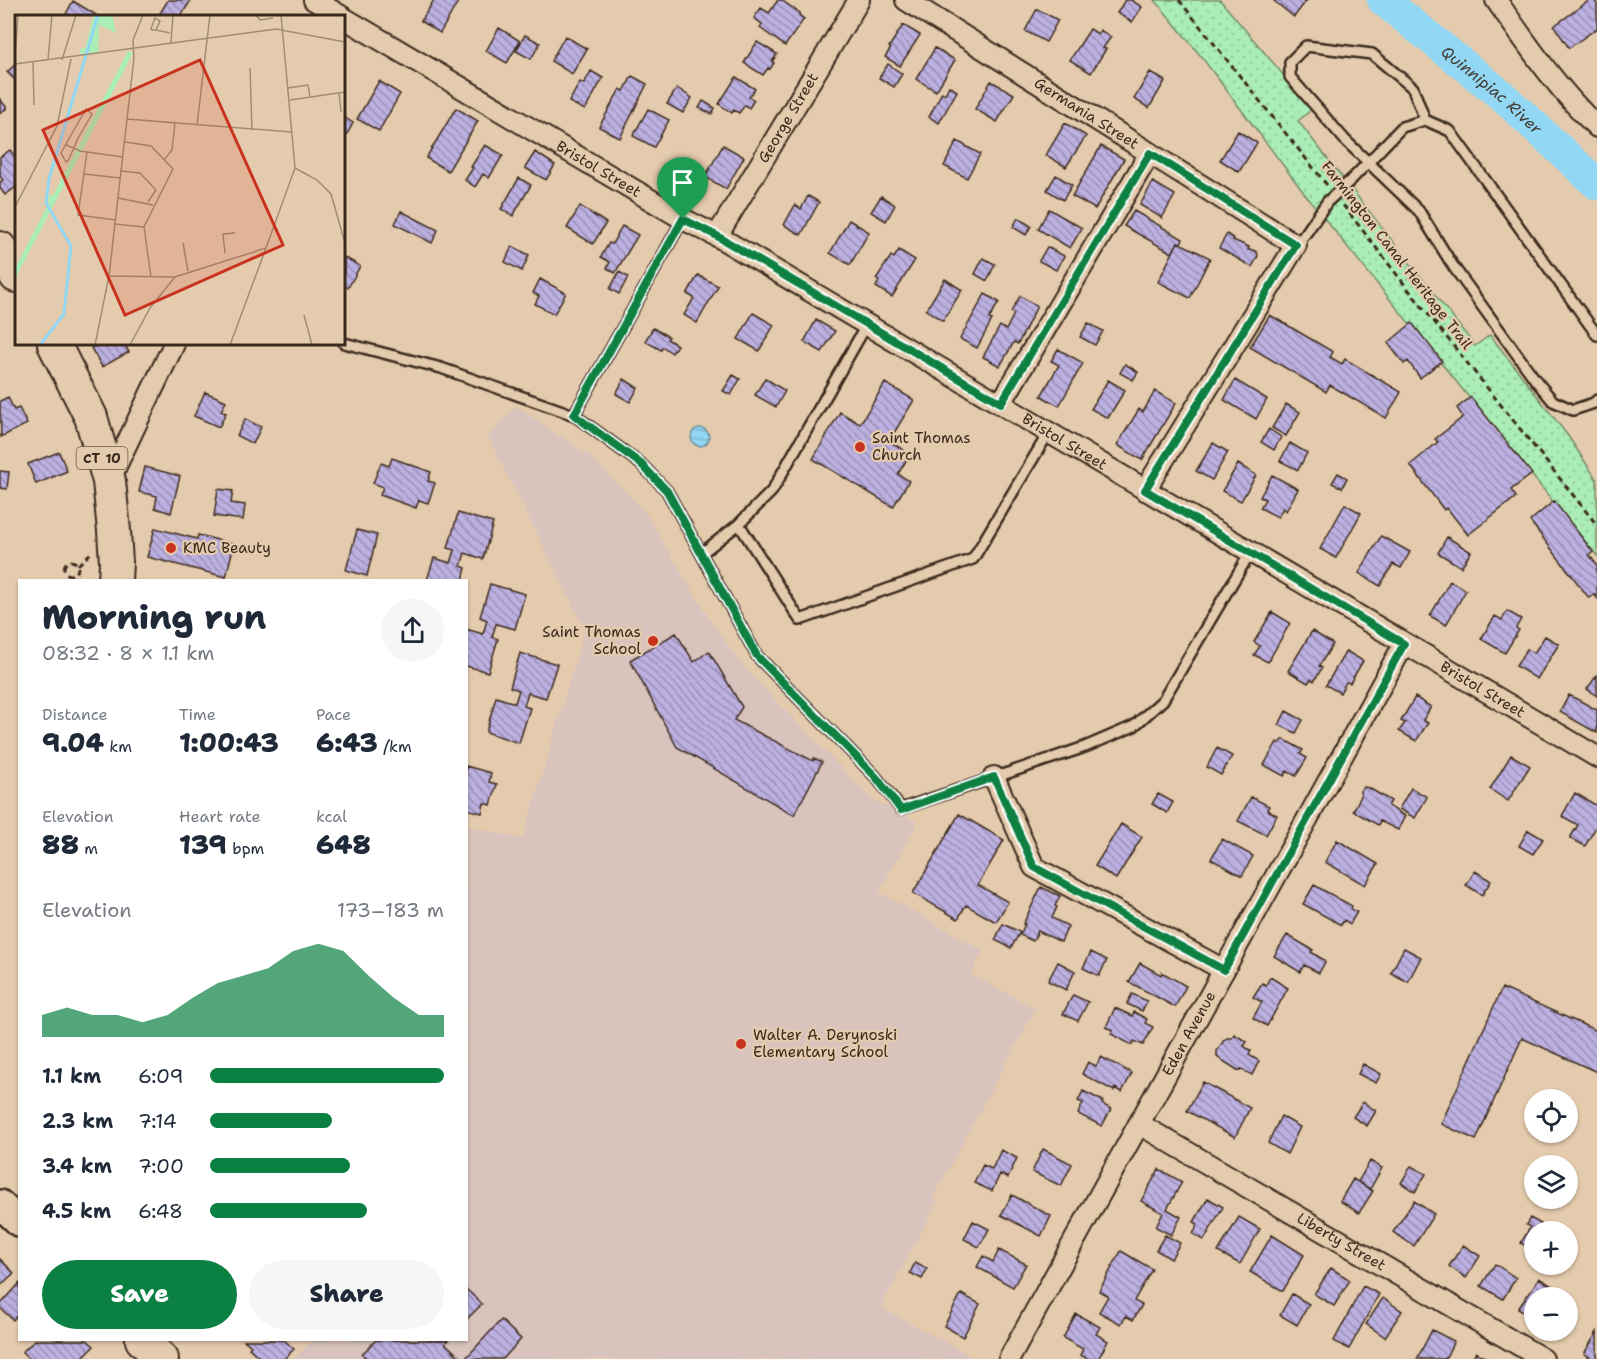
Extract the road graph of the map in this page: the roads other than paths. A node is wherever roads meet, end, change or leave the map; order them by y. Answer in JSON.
{"nodes":[{"id":1,"x":859,"y":0,"type":"edge"},
{"id":2,"x":906,"y":0,"type":"edge"},
{"id":3,"x":1496,"y":0,"type":"edge"},
{"id":4,"x":345,"y":21,"type":"edge"},
{"id":5,"x":1425,"y":120,"type":"junction"},
{"id":6,"x":1597,"y":127,"type":"edge"},
{"id":7,"x":1150,"y":153,"type":"junction"},
{"id":8,"x":1368,"y":163,"type":"junction"},
{"id":9,"x":683,"y":219,"type":"junction"},
{"id":10,"x":717,"y":236,"type":"junction"},
{"id":11,"x":1296,"y":245,"type":"junction"},
{"id":12,"x":0,"y":248,"type":"edge"},
{"id":13,"x":15,"y":274,"type":"edge"},
{"id":14,"x":867,"y":324,"type":"junction"},
{"id":15,"x":1597,"y":335,"type":"edge"},
{"id":16,"x":345,"y":343,"type":"edge"},
{"id":17,"x":55,"y":345,"type":"edge"},
{"id":18,"x":174,"y":345,"type":"edge"},
{"id":19,"x":1597,"y":399,"type":"edge"},
{"id":20,"x":1001,"y":403,"type":"junction"},
{"id":21,"x":574,"y":415,"type":"junction"},
{"id":22,"x":1049,"y":432,"type":"junction"},
{"id":23,"x":109,"y":482,"type":"junction"},
{"id":24,"x":1145,"y":490,"type":"junction"},
{"id":25,"x":739,"y":524,"type":"junction"},
{"id":26,"x":702,"y":553,"type":"junction"},
{"id":27,"x":1250,"y":553,"type":"junction"},
{"id":28,"x":115,"y":579,"type":"edge"},
{"id":29,"x":1404,"y":644,"type":"junction"},
{"id":30,"x":1597,"y":757,"type":"edge"},
{"id":31,"x":994,"y":777,"type":"junction"},
{"id":32,"x":1224,"y":970,"type":"junction"},
{"id":33,"x":1138,"y":1124,"type":"junction"},
{"id":34,"x":0,"y":1204,"type":"edge"},
{"id":35,"x":18,"y":1221,"type":"edge"},
{"id":36,"x":143,"y":1341,"type":"edge"},
{"id":37,"x":162,"y":1359,"type":"edge"},
{"id":38,"x":1009,"y":1359,"type":"edge"},
{"id":39,"x":1543,"y":1359,"type":"edge"}],
"edges":[{"from":1,"to":10,"type":"street","name":"George Street"},
{"from":2,"to":7,"type":"street","name":"Germania Street"},
{"from":3,"to":6,"type":"street"},
{"from":4,"to":9,"type":"street","name":"Bristol Street"},
{"from":5,"to":8,"type":"lane"},
{"from":5,"to":8,"type":"lane"},
{"from":5,"to":15,"type":"lane"},
{"from":7,"to":11,"type":"street","name":"Germania Street"},
{"from":7,"to":20,"type":"street"},
{"from":8,"to":11,"type":"lane"},
{"from":8,"to":19,"type":"lane"},
{"from":9,"to":10,"type":"street","name":"Bristol Street"},
{"from":9,"to":21,"type":"lane"},
{"from":10,"to":14,"type":"street","name":"Bristol Street"},
{"from":11,"to":24,"type":"street"},
{"from":12,"to":13,"type":"highway"},
{"from":14,"to":20,"type":"street","name":"Bristol Street"},
{"from":14,"to":25,"type":"lane"},
{"from":16,"to":21,"type":"lane"},
{"from":17,"to":23,"type":"highway","number":"CT 10"},
{"from":18,"to":23,"type":"street"},
{"from":20,"to":22,"type":"street","name":"Bristol Street"},
{"from":21,"to":26,"type":"lane"},
{"from":22,"to":24,"type":"street","name":"Bristol Street"},
{"from":22,"to":25,"type":"lane"},
{"from":23,"to":28,"type":"highway","number":"CT 10"},
{"from":24,"to":27,"type":"street","name":"Bristol Street"},
{"from":25,"to":26,"type":"lane"},
{"from":26,"to":31,"type":"lane"},
{"from":27,"to":29,"type":"street","name":"Bristol Street"},
{"from":27,"to":31,"type":"lane"},
{"from":29,"to":30,"type":"street","name":"Bristol Street"},
{"from":29,"to":32,"type":"street","name":"Eden Avenue"},
{"from":31,"to":32,"type":"street"},
{"from":32,"to":33,"type":"street","name":"Eden Avenue"},
{"from":33,"to":38,"type":"street","name":"Eden Avenue"},
{"from":33,"to":39,"type":"street","name":"Liberty Street"},
{"from":34,"to":35,"type":"main road"},
{"from":36,"to":37,"type":"highway"}]}
